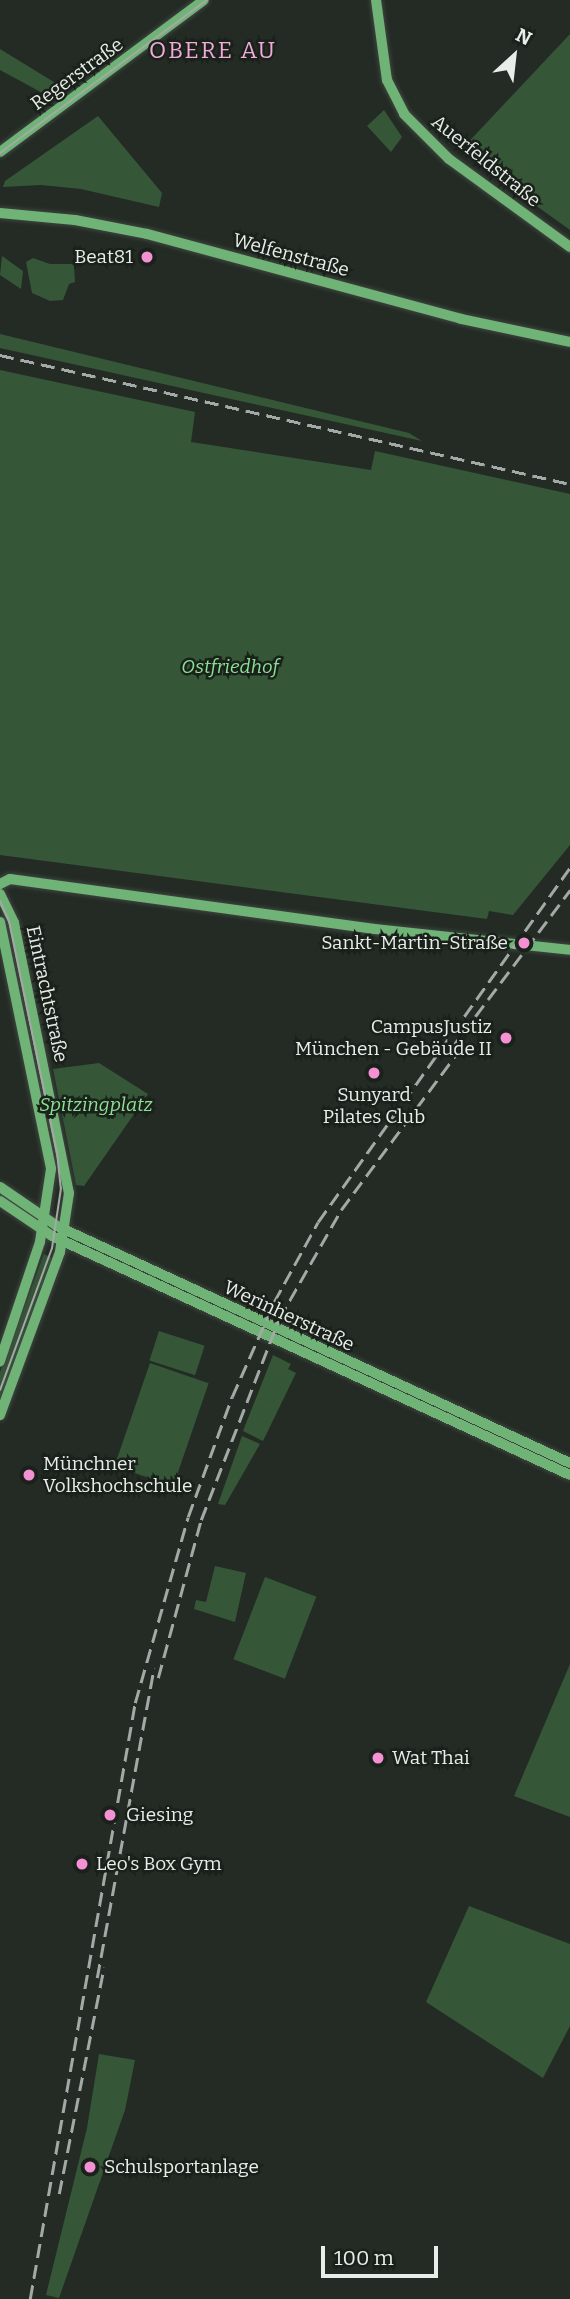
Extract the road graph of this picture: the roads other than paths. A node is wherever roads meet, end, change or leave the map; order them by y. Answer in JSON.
{"nodes":[{"id":1,"x":204,"y":0,"type":"edge"},
{"id":2,"x":376,"y":0,"type":"edge"},
{"id":3,"x":1,"y":150,"type":"edge"},
{"id":4,"x":0,"y":213,"type":"edge"},
{"id":5,"x":570,"y":247,"type":"edge"},
{"id":6,"x":570,"y":342,"type":"edge"},
{"id":7,"x":0,"y":884,"type":"edge"},
{"id":8,"x":0,"y":894,"type":"edge"},
{"id":9,"x":0,"y":922,"type":"edge"},
{"id":10,"x":570,"y":950,"type":"edge"},
{"id":11,"x":0,"y":1187,"type":"edge"},
{"id":12,"x":0,"y":1201,"type":"edge"},
{"id":13,"x":45,"y":1219,"type":"junction"},
{"id":14,"x":65,"y":1229,"type":"junction"},
{"id":15,"x":43,"y":1231,"type":"junction"},
{"id":16,"x":63,"y":1241,"type":"junction"},
{"id":17,"x":0,"y":1361,"type":"edge"},
{"id":18,"x":0,"y":1415,"type":"edge"},
{"id":19,"x":570,"y":1463,"type":"edge"},
{"id":20,"x":570,"y":1475,"type":"edge"}],
"edges":[{"from":1,"to":3,"type":"main road","name":"Regerstraße"},
{"from":2,"to":5,"type":"main road","name":"Auerfeldstraße"},
{"from":4,"to":6,"type":"main road","name":"Welfenstraße"},
{"from":7,"to":10,"type":"main road"},
{"from":8,"to":14,"type":"main road","name":"Eintrachtstraße"},
{"from":9,"to":13,"type":"main road","name":"Eintrachtstraße"},
{"from":11,"to":13,"type":"main road","name":"Werinherstraße"},
{"from":12,"to":15,"type":"main road","name":"Werinherstraße"},
{"from":13,"to":14,"type":"main road","name":"Werinherstraße"},
{"from":13,"to":15,"type":"main road","name":"Eintrachtstraße"},
{"from":14,"to":16,"type":"main road","name":"Eintrachtstraße"},
{"from":14,"to":19,"type":"main road","name":"Werinherstraße"},
{"from":15,"to":16,"type":"main road","name":"Werinherstraße"},
{"from":15,"to":17,"type":"main road","name":"Eintrachtstraße"},
{"from":16,"to":18,"type":"main road","name":"Eintrachtstraße"},
{"from":16,"to":20,"type":"main road","name":"Werinherstraße"}]}
